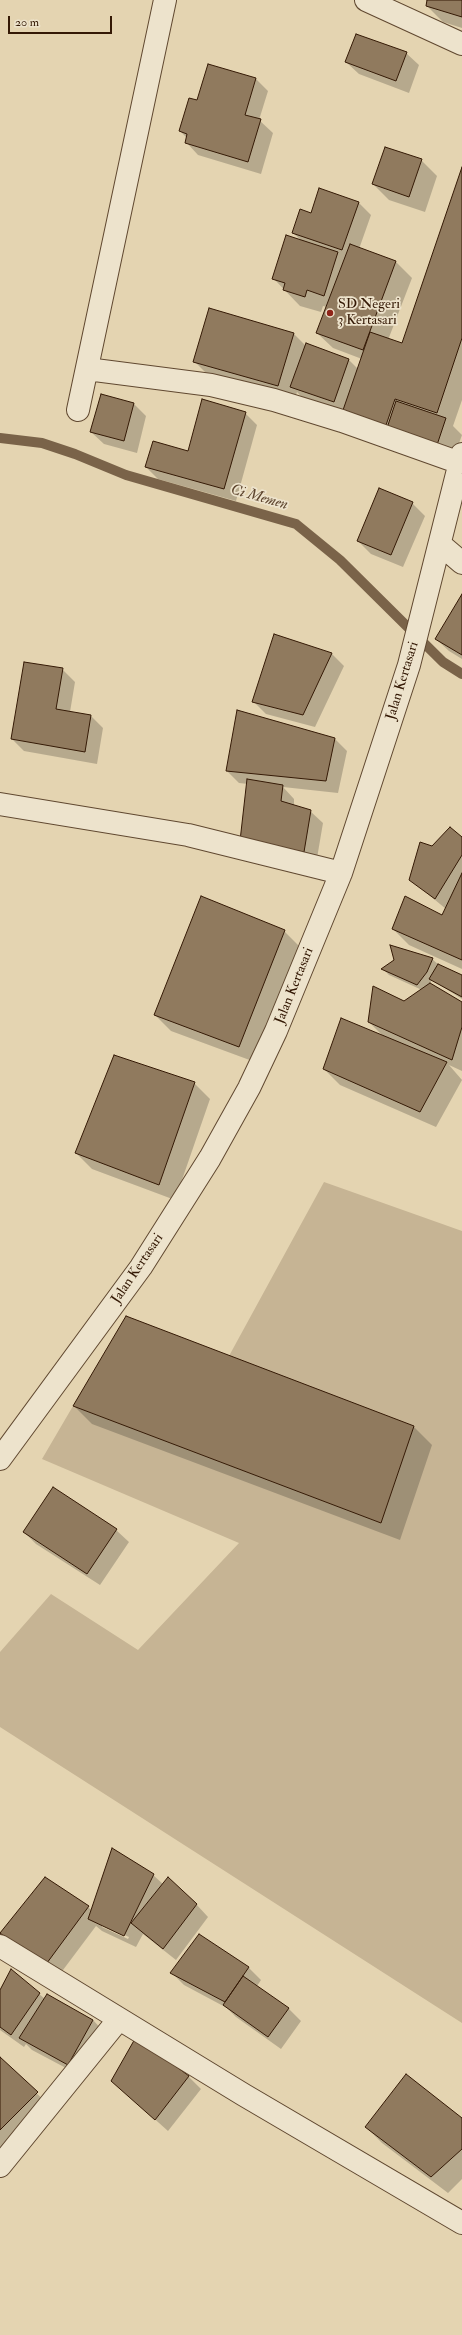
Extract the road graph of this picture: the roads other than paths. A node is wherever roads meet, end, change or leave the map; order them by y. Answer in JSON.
{"nodes":[{"id":1,"x":166,"y":0,"type":"edge"},
{"id":2,"x":366,"y":0,"type":"edge"},
{"id":3,"x":462,"y":44,"type":"edge"},
{"id":4,"x":87,"y":369,"type":"junction"},
{"id":5,"x":78,"y":410,"type":"dead end"},
{"id":6,"x":461,"y":458,"type":"edge"},
{"id":7,"x":441,"y":545,"type":"junction"},
{"id":8,"x":462,"y":563,"type":"edge"},
{"id":9,"x":0,"y":804,"type":"edge"},
{"id":10,"x":341,"y":873,"type":"junction"},
{"id":11,"x":0,"y":1459,"type":"edge"},
{"id":12,"x":0,"y":1946,"type":"edge"},
{"id":13,"x":119,"y":2019,"type":"junction"},
{"id":14,"x":0,"y":2166,"type":"edge"},
{"id":15,"x":462,"y":2223,"type":"edge"}],
"edges":[{"from":1,"to":4,"type":"street"},
{"from":2,"to":3,"type":"street"},
{"from":4,"to":5,"type":"street"},
{"from":4,"to":6,"type":"street"},
{"from":6,"to":7,"type":"street","name":"Jalan Kertasari"},
{"from":7,"to":8,"type":"street"},
{"from":7,"to":10,"type":"street","name":"Jalan Kertasari"},
{"from":9,"to":10,"type":"street"},
{"from":10,"to":11,"type":"street","name":"Jalan Kertasari"},
{"from":12,"to":13,"type":"street"},
{"from":13,"to":14,"type":"street"},
{"from":13,"to":15,"type":"street"}]}
